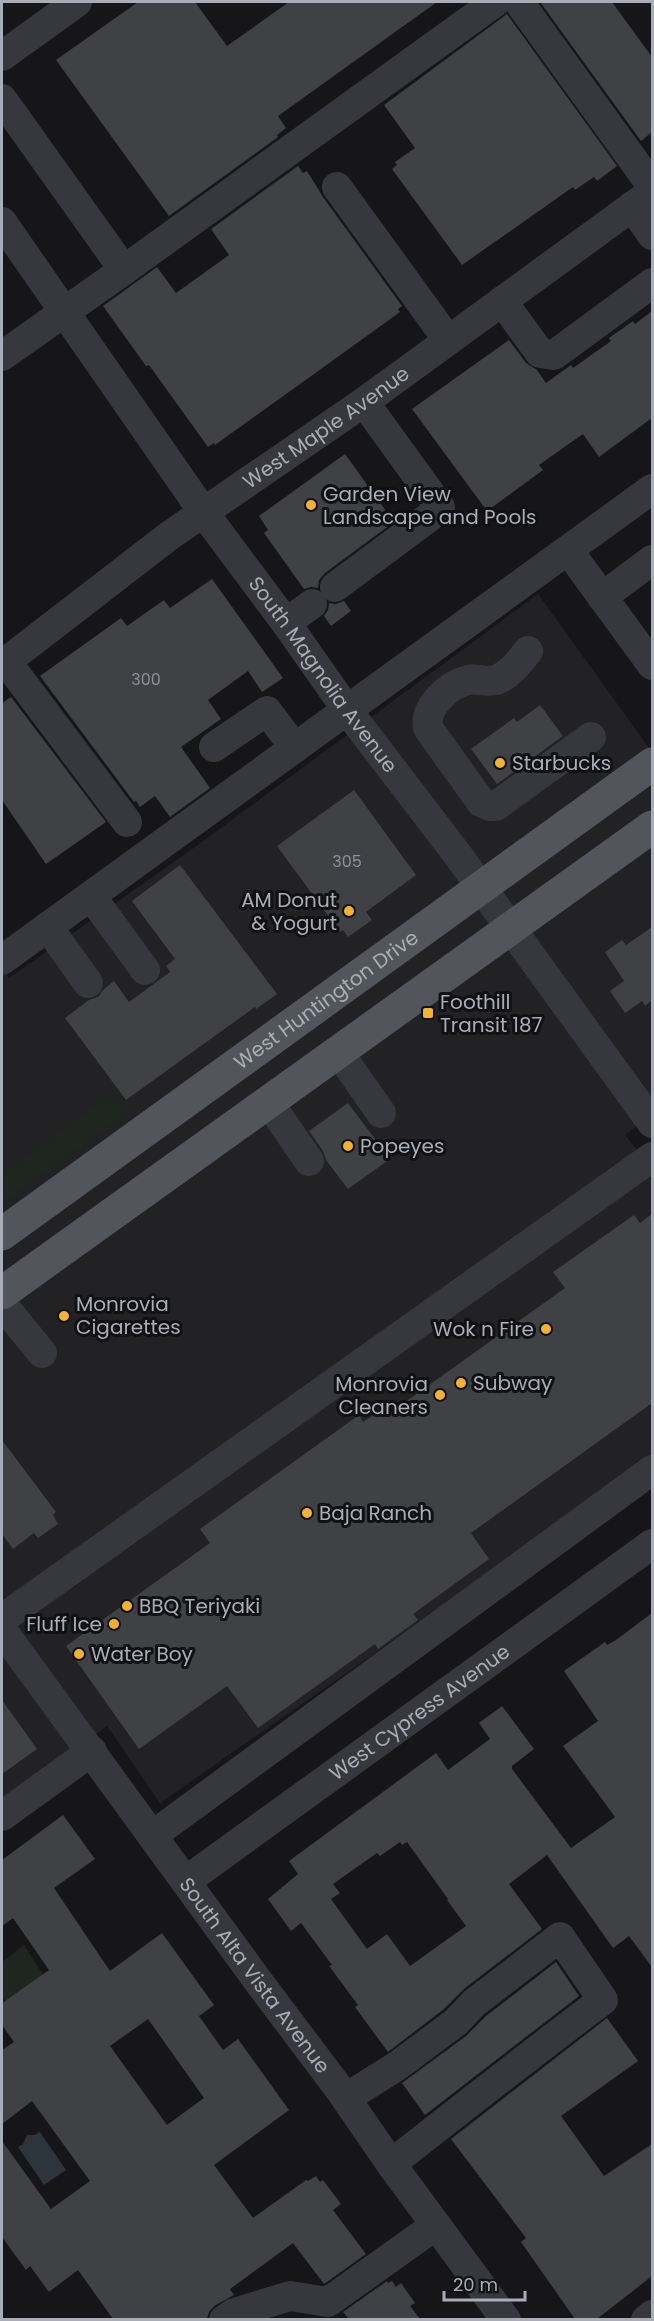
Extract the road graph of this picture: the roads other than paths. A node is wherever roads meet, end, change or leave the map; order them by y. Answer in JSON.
{"nodes":[{"id":1,"x":77,"y":2,"type":"edge"},
{"id":2,"x":495,"y":2,"type":"edge"},
{"id":3,"x":519,"y":2,"type":"edge"},
{"id":4,"x":2,"y":56,"type":"edge"},
{"id":5,"x":2,"y":99,"type":"edge"},
{"id":6,"x":337,"y":187,"type":"dead end"},
{"id":7,"x":646,"y":195,"type":"edge"},
{"id":8,"x":2,"y":222,"type":"edge"},
{"id":9,"x":652,"y":236,"type":"edge"},
{"id":10,"x":124,"y":270,"type":"junction"},
{"id":11,"x":652,"y":283,"type":"edge"},
{"id":12,"x":502,"y":301,"type":"junction"},
{"id":13,"x":63,"y":312,"type":"junction"},
{"id":14,"x":448,"y":340,"type":"junction"},
{"id":15,"x":2,"y":356,"type":"edge"},
{"id":16,"x":364,"y":402,"type":"junction"},
{"id":17,"x":652,"y":489,"type":"edge"},
{"id":18,"x":204,"y":513,"type":"junction"},
{"id":19,"x":568,"y":550,"type":"junction"},
{"id":20,"x":652,"y":560,"type":"edge"},
{"id":21,"x":602,"y":597,"type":"junction"},
{"id":22,"x":286,"y":622,"type":"junction"},
{"id":23,"x":528,"y":651,"type":"dead end"},
{"id":24,"x":4,"y":663,"type":"edge"},
{"id":25,"x":652,"y":665,"type":"edge"},
{"id":26,"x":347,"y":710,"type":"junction"},
{"id":27,"x":591,"y":737,"type":"dead end"},
{"id":28,"x":214,"y":747,"type":"dead end"},
{"id":29,"x":295,"y":748,"type":"junction"},
{"id":30,"x":652,"y":764,"type":"edge"},
{"id":31,"x":127,"y":822,"type":"dead end"},
{"id":32,"x":652,"y":828,"type":"edge"},
{"id":33,"x":482,"y":889,"type":"junction"},
{"id":34,"x":91,"y":896,"type":"junction"},
{"id":35,"x":48,"y":927,"type":"junction"},
{"id":36,"x":512,"y":930,"type":"junction"},
{"id":37,"x":2,"y":960,"type":"edge"},
{"id":38,"x":145,"y":970,"type":"dead end"},
{"id":39,"x":88,"y":983,"type":"dead end"},
{"id":40,"x":339,"y":1053,"type":"junction"},
{"id":41,"x":644,"y":1093,"type":"edge"},
{"id":42,"x":269,"y":1103,"type":"junction"},
{"id":43,"x":381,"y":1113,"type":"dead end"},
{"id":44,"x":652,"y":1123,"type":"edge"},
{"id":45,"x":652,"y":1157,"type":"edge"},
{"id":46,"x":309,"y":1161,"type":"dead end"},
{"id":47,"x":2,"y":1234,"type":"edge"},
{"id":48,"x":2,"y":1293,"type":"edge"},
{"id":49,"x":2,"y":1304,"type":"edge"},
{"id":50,"x":42,"y":1353,"type":"dead end"},
{"id":51,"x":652,"y":1470,"type":"edge"},
{"id":52,"x":652,"y":1544,"type":"edge"},
{"id":53,"x":2,"y":1619,"type":"edge"},
{"id":54,"x":2,"y":1630,"type":"edge"},
{"id":55,"x":92,"y":1751,"type":"junction"},
{"id":56,"x":2,"y":1816,"type":"edge"},
{"id":57,"x":153,"y":1835,"type":"junction"},
{"id":58,"x":186,"y":1881,"type":"junction"},
{"id":59,"x":346,"y":2098,"type":"junction"},
{"id":60,"x":391,"y":2164,"type":"junction"},
{"id":61,"x":436,"y":2225,"type":"junction"},
{"id":62,"x":652,"y":2315,"type":"edge"},
{"id":63,"x":225,"y":2319,"type":"edge"},
{"id":64,"x":506,"y":2319,"type":"edge"},
{"id":65,"x":646,"y":2319,"type":"edge"}],
"edges":[{"from":1,"to":4,"type":"street"},
{"from":2,"to":10,"type":"street"},
{"from":3,"to":7,"type":"street"},
{"from":5,"to":10,"type":"street"},
{"from":6,"to":14,"type":"street"},
{"from":7,"to":9,"type":"street"},
{"from":7,"to":12,"type":"street","name":"West Maple Avenue"},
{"from":8,"to":13,"type":"street","name":"South Magnolia Avenue"},
{"from":10,"to":13,"type":"street"},
{"from":11,"to":12,"type":"street"},
{"from":12,"to":14,"type":"street","name":"West Maple Avenue"},
{"from":13,"to":15,"type":"street"},
{"from":13,"to":18,"type":"street","name":"South Magnolia Avenue"},
{"from":14,"to":16,"type":"street","name":"West Maple Avenue"},
{"from":16,"to":18,"type":"street","name":"West Maple Avenue"},
{"from":16,"to":22,"type":"street"},
{"from":17,"to":19,"type":"street"},
{"from":18,"to":22,"type":"street","name":"South Magnolia Avenue"},
{"from":18,"to":24,"type":"street","name":"West Maple Avenue"},
{"from":19,"to":21,"type":"street"},
{"from":19,"to":26,"type":"street"},
{"from":20,"to":21,"type":"street"},
{"from":21,"to":25,"type":"street"},
{"from":22,"to":26,"type":"street","name":"South Magnolia Avenue"},
{"from":23,"to":27,"type":"street"},
{"from":24,"to":31,"type":"street"},
{"from":26,"to":29,"type":"street"},
{"from":26,"to":33,"type":"street","name":"South Magnolia Avenue"},
{"from":28,"to":29,"type":"street"},
{"from":29,"to":34,"type":"street"},
{"from":30,"to":33,"type":"main road","name":"West Huntington Drive"},
{"from":32,"to":36,"type":"main road"},
{"from":33,"to":36,"type":"street","name":"South Magnolia Avenue"},
{"from":33,"to":47,"type":"main road","name":"West Huntington Drive"},
{"from":34,"to":35,"type":"street"},
{"from":34,"to":38,"type":"street"},
{"from":35,"to":37,"type":"street"},
{"from":35,"to":39,"type":"street"},
{"from":36,"to":40,"type":"main road"},
{"from":36,"to":41,"type":"street","name":"South Magnolia Avenue"},
{"from":40,"to":42,"type":"main road"},
{"from":40,"to":43,"type":"street"},
{"from":41,"to":44,"type":"street","name":"South Magnolia Avenue"},
{"from":42,"to":46,"type":"street"},
{"from":42,"to":48,"type":"main road"},
{"from":45,"to":53,"type":"street"},
{"from":49,"to":50,"type":"street"},
{"from":51,"to":57,"type":"street"},
{"from":52,"to":58,"type":"street","name":"West Cypress Avenue"},
{"from":54,"to":55,"type":"street","name":"South Alta Vista Avenue"},
{"from":55,"to":56,"type":"street"},
{"from":55,"to":57,"type":"street","name":"South Alta Vista Avenue"},
{"from":57,"to":58,"type":"street","name":"South Alta Vista Avenue"},
{"from":58,"to":59,"type":"street","name":"South Alta Vista Avenue"},
{"from":59,"to":60,"type":"street","name":"South Alta Vista Avenue"},
{"from":59,"to":60,"type":"street"},
{"from":60,"to":61,"type":"street","name":"South Alta Vista Avenue"},
{"from":61,"to":63,"type":"street"},
{"from":61,"to":64,"type":"street","name":"South Alta Vista Avenue"},
{"from":62,"to":65,"type":"street"}]}
